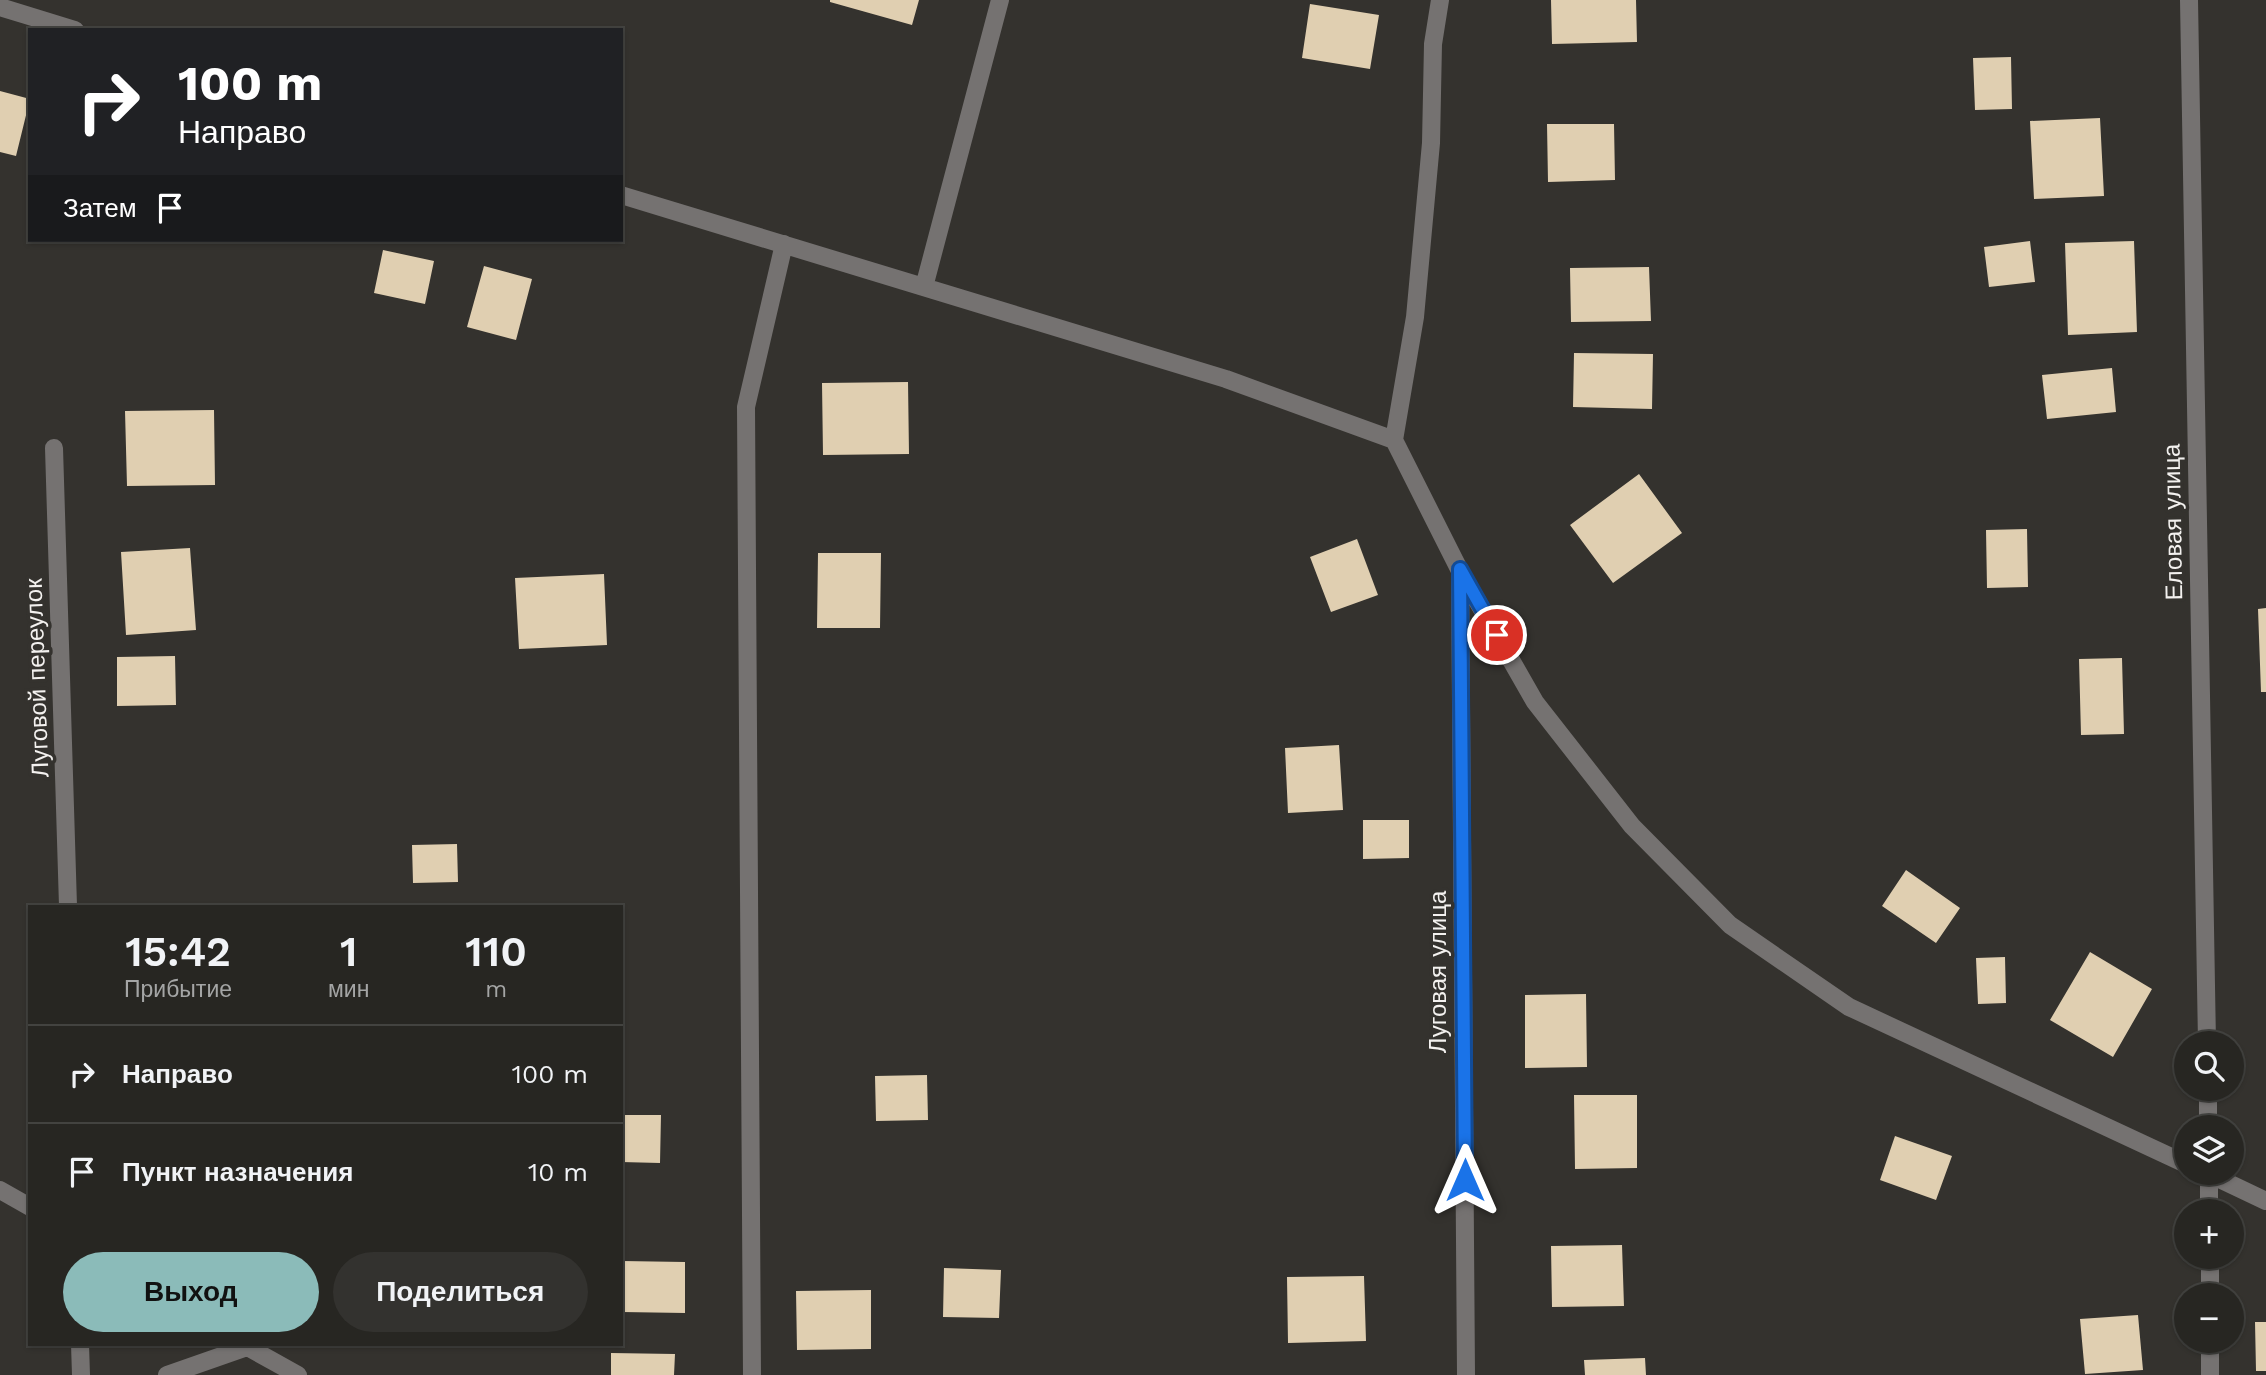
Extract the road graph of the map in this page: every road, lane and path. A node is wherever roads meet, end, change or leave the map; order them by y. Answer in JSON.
{"nodes":[{"id":1,"x":1000,"y":0,"type":"edge"},
{"id":2,"x":1440,"y":0,"type":"edge"},
{"id":3,"x":2189,"y":0,"type":"edge"},
{"id":4,"x":0,"y":7,"type":"edge"},
{"id":5,"x":68,"y":28,"type":"edge"},
{"id":6,"x":623,"y":196,"type":"edge"},
{"id":7,"x":784,"y":244,"type":"junction"},
{"id":8,"x":924,"y":287,"type":"junction"},
{"id":9,"x":1394,"y":440,"type":"junction"},
{"id":10,"x":54,"y":448,"type":"dead end"},
{"id":11,"x":1460,"y":569,"type":"junction"},
{"id":12,"x":68,"y":905,"type":"edge"},
{"id":13,"x":2207,"y":1031,"type":"edge"},
{"id":14,"x":2174,"y":1158,"type":"edge"},
{"id":15,"x":2234,"y":1185,"type":"edge"},
{"id":16,"x":0,"y":1190,"type":"edge"},
{"id":17,"x":2266,"y":1200,"type":"edge"},
{"id":18,"x":28,"y":1206,"type":"edge"},
{"id":19,"x":80,"y":1346,"type":"edge"},
{"id":20,"x":245,"y":1346,"type":"edge"},
{"id":21,"x":2210,"y":1353,"type":"edge"},
{"id":22,"x":81,"y":1375,"type":"edge"},
{"id":23,"x":167,"y":1375,"type":"edge"},
{"id":24,"x":298,"y":1375,"type":"edge"},
{"id":25,"x":752,"y":1375,"type":"edge"},
{"id":26,"x":1466,"y":1375,"type":"edge"},
{"id":27,"x":2210,"y":1375,"type":"edge"}],
"edges":[{"from":1,"to":8,"type":"street"},
{"from":2,"to":9,"type":"street"},
{"from":3,"to":13,"type":"street","name":"Еловая улица"},
{"from":4,"to":5,"type":"street"},
{"from":6,"to":7,"type":"street"},
{"from":7,"to":8,"type":"street"},
{"from":7,"to":25,"type":"street"},
{"from":8,"to":9,"type":"street"},
{"from":9,"to":11,"type":"street"},
{"from":10,"to":12,"type":"street","name":"Луговой переулок"},
{"from":11,"to":14,"type":"street"},
{"from":11,"to":26,"type":"street","name":"Луговая улица"},
{"from":15,"to":17,"type":"street"},
{"from":16,"to":18,"type":"street"},
{"from":19,"to":22,"type":"street"},
{"from":20,"to":23,"type":"street"},
{"from":20,"to":24,"type":"street"},
{"from":21,"to":27,"type":"street"}]}
